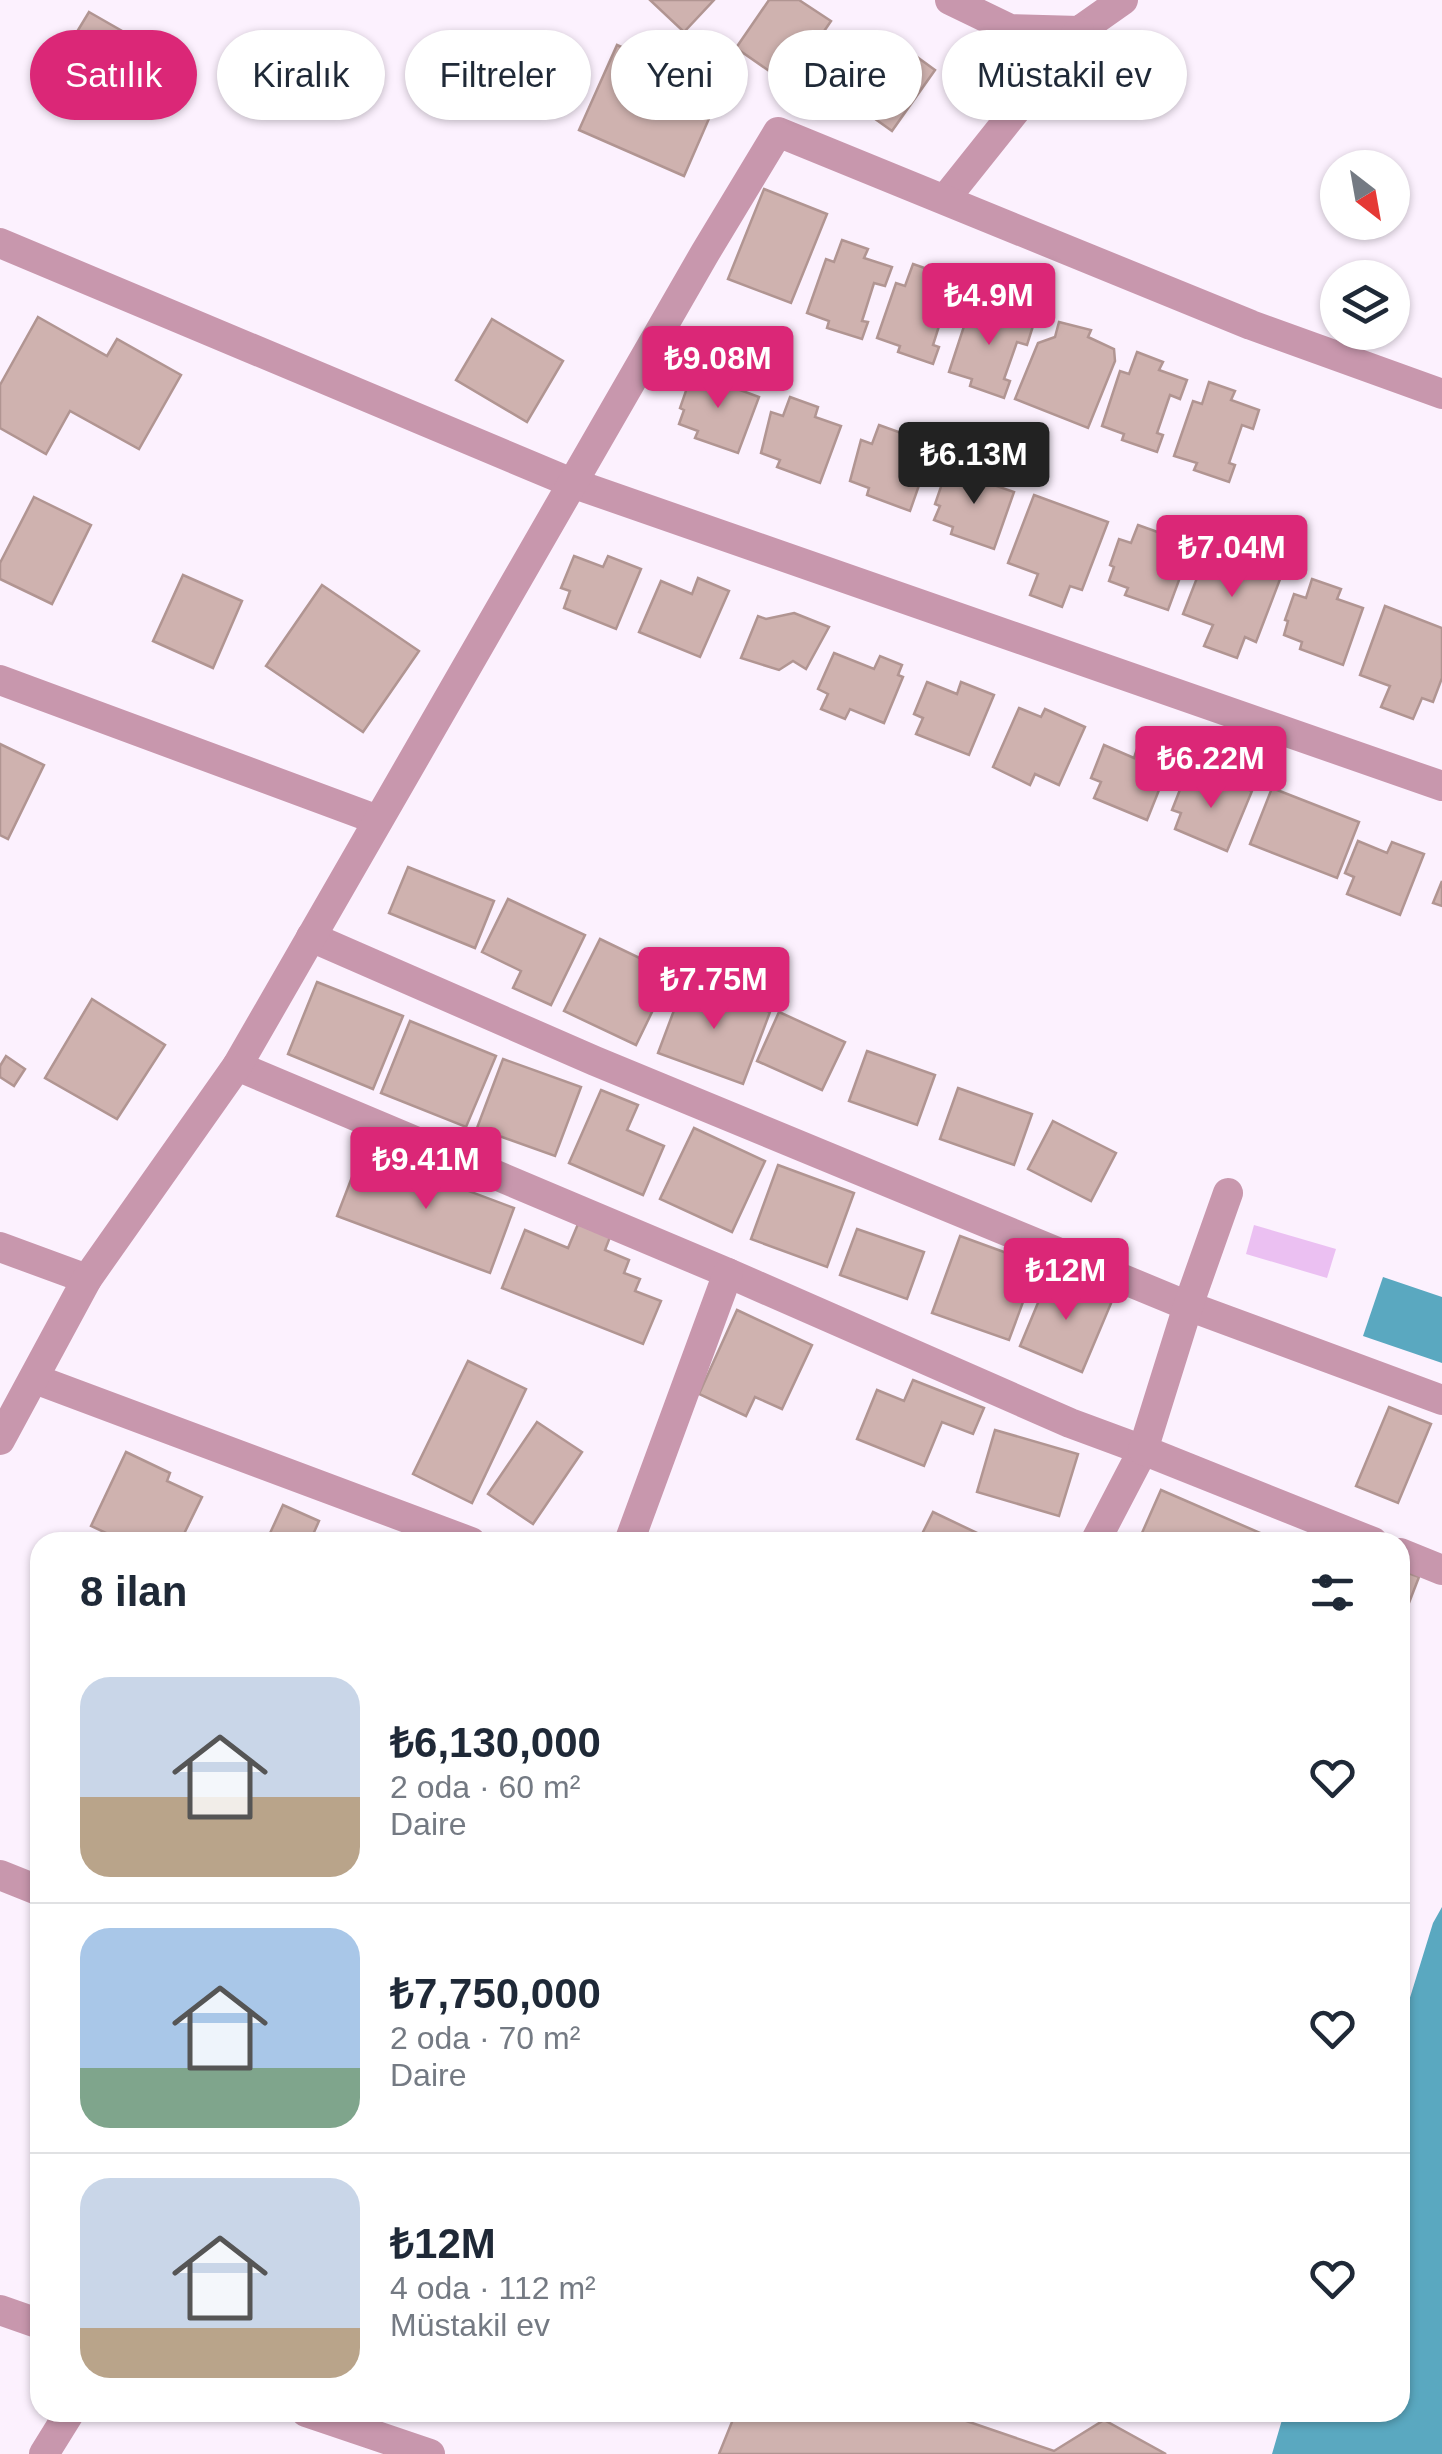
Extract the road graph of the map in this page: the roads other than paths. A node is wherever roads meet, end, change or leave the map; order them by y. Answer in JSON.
{"nodes":[{"id":1,"x":950,"y":0,"type":"edge"},
{"id":2,"x":1123,"y":0,"type":"edge"},
{"id":3,"x":1079,"y":30,"type":"joint"},
{"id":4,"x":1007,"y":120,"type":"edge"},
{"id":5,"x":945,"y":198,"type":"junction"},
{"id":6,"x":0,"y":243,"type":"edge"},
{"id":7,"x":1442,"y":394,"type":"edge"},
{"id":8,"x":572,"y":483,"type":"junction"},
{"id":9,"x":0,"y":680,"type":"edge"},
{"id":10,"x":1442,"y":786,"type":"edge"},
{"id":11,"x":378,"y":820,"type":"junction"},
{"id":12,"x":311,"y":937,"type":"junction"},
{"id":13,"x":238,"y":1066,"type":"junction"},
{"id":14,"x":1228,"y":1193,"type":"dead end"},
{"id":15,"x":0,"y":1247,"type":"edge"},
{"id":16,"x":728,"y":1273,"type":"junction"},
{"id":17,"x":87,"y":1279,"type":"junction"},
{"id":18,"x":1188,"y":1306,"type":"junction"},
{"id":19,"x":35,"y":1379,"type":"junction"},
{"id":20,"x":1442,"y":1400,"type":"edge"},
{"id":21,"x":0,"y":1440,"type":"edge"},
{"id":22,"x":1144,"y":1450,"type":"junction"},
{"id":23,"x":444,"y":1532,"type":"edge"},
{"id":24,"x":633,"y":1532,"type":"edge"},
{"id":25,"x":1099,"y":1532,"type":"edge"},
{"id":26,"x":1348,"y":1532,"type":"edge"},
{"id":27,"x":1410,"y":1558,"type":"edge"},
{"id":28,"x":1442,"y":1570,"type":"edge"},
{"id":29,"x":0,"y":1876,"type":"edge"},
{"id":30,"x":30,"y":1888,"type":"edge"},
{"id":31,"x":0,"y":2310,"type":"edge"},
{"id":32,"x":30,"y":2320,"type":"edge"},
{"id":33,"x":64,"y":2422,"type":"edge"},
{"id":34,"x":336,"y":2422,"type":"edge"},
{"id":35,"x":44,"y":2454,"type":"edge"},
{"id":36,"x":430,"y":2454,"type":"edge"}],
"edges":[{"from":1,"to":3,"type":"street"},
{"from":2,"to":3,"type":"street"},
{"from":4,"to":5,"type":"street"},
{"from":5,"to":7,"type":"street"},
{"from":5,"to":8,"type":"street"},
{"from":6,"to":8,"type":"street"},
{"from":8,"to":10,"type":"street"},
{"from":8,"to":11,"type":"street"},
{"from":9,"to":11,"type":"street"},
{"from":11,"to":12,"type":"street"},
{"from":12,"to":13,"type":"street"},
{"from":12,"to":18,"type":"street"},
{"from":13,"to":16,"type":"street"},
{"from":13,"to":17,"type":"street"},
{"from":14,"to":18,"type":"street"},
{"from":15,"to":17,"type":"street"},
{"from":16,"to":22,"type":"street"},
{"from":16,"to":24,"type":"street"},
{"from":17,"to":19,"type":"street"},
{"from":18,"to":20,"type":"street"},
{"from":18,"to":22,"type":"street"},
{"from":19,"to":21,"type":"street"},
{"from":19,"to":23,"type":"street"},
{"from":22,"to":25,"type":"street"},
{"from":22,"to":26,"type":"street"},
{"from":27,"to":28,"type":"street"},
{"from":29,"to":30,"type":"street"},
{"from":31,"to":32,"type":"street"},
{"from":33,"to":35,"type":"street"},
{"from":34,"to":36,"type":"street"}]}
